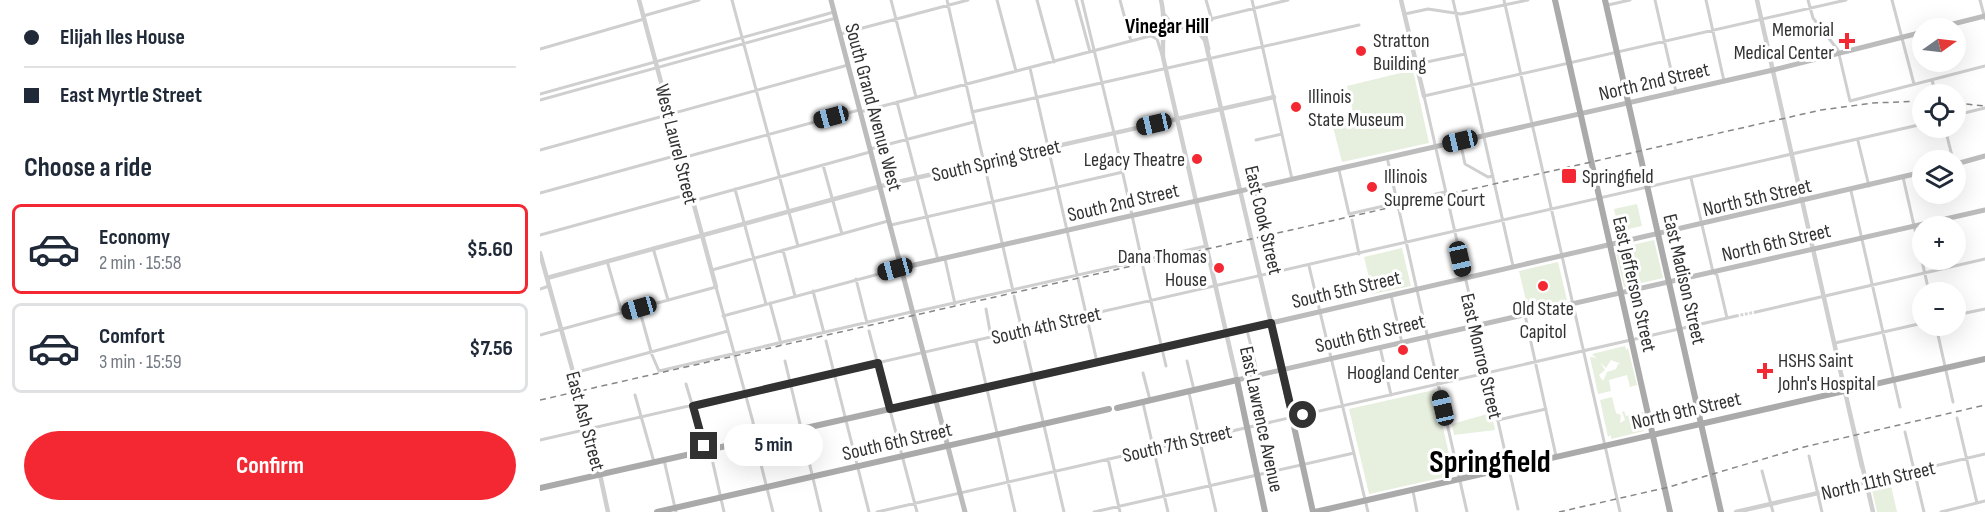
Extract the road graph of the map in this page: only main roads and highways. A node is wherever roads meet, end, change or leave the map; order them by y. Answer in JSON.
{"nodes":[{"id":1,"x":831,"y":0,"type":"edge"},
{"id":2,"x":1555,"y":0,"type":"edge"},
{"id":3,"x":1605,"y":3,"type":"edge"},
{"id":4,"x":1985,"y":17,"type":"edge"},
{"id":5,"x":1966,"y":21,"type":"edge"},
{"id":6,"x":1912,"y":35,"type":"edge"},
{"id":7,"x":1628,"y":103,"type":"junction"},
{"id":8,"x":1580,"y":114,"type":"junction"},
{"id":9,"x":1532,"y":125,"type":"joint"},
{"id":10,"x":1985,"y":156,"type":"edge"},
{"id":11,"x":1966,"y":160,"type":"edge"},
{"id":12,"x":1912,"y":175,"type":"edge"},
{"id":13,"x":1985,"y":210,"type":"edge"},
{"id":14,"x":1658,"y":235,"type":"junction"},
{"id":15,"x":1610,"y":245,"type":"junction"},
{"id":16,"x":1562,"y":256,"type":"joint"},
{"id":17,"x":901,"y":268,"type":"junction"},
{"id":18,"x":1669,"y":282,"type":"junction"},
{"id":19,"x":1620,"y":293,"type":"junction"},
{"id":20,"x":1525,"y":315,"type":"joint"},
{"id":21,"x":1271,"y":323,"type":"junction"},
{"id":22,"x":1985,"y":359,"type":"edge"},
{"id":23,"x":1282,"y":370,"type":"junction"},
{"id":24,"x":1237,"y":380,"type":"junction"},
{"id":25,"x":936,"y":399,"type":"junction"},
{"id":26,"x":1117,"y":408,"type":"dead end"},
{"id":27,"x":1109,"y":409,"type":"dead end"},
{"id":28,"x":1701,"y":423,"type":"junction"},
{"id":29,"x":1653,"y":434,"type":"junction"},
{"id":30,"x":948,"y":446,"type":"junction"},
{"id":31,"x":540,"y":488,"type":"edge"},
{"id":32,"x":675,"y":510,"type":"edge"},
{"id":33,"x":657,"y":512,"type":"edge"},
{"id":34,"x":965,"y":512,"type":"edge"},
{"id":35,"x":1266,"y":512,"type":"edge"},
{"id":36,"x":1314,"y":512,"type":"edge"},
{"id":37,"x":1670,"y":512,"type":"edge"},
{"id":38,"x":1721,"y":512,"type":"edge"}],
"edges":[{"from":1,"to":17,"type":"main road","name":"South Grand Avenue West"},
{"from":2,"to":8,"type":"main road","name":"East Jefferson Street"},
{"from":3,"to":7,"type":"main road","name":"East Madison Street"},
{"from":4,"to":5,"type":"main road"},
{"from":6,"to":7,"type":"main road","name":"North 2nd Street"},
{"from":7,"to":8,"type":"main road","name":"North 2nd Street"},
{"from":7,"to":14,"type":"main road","name":"East Madison Street"},
{"from":8,"to":9,"type":"main road","name":"North 2nd Street"},
{"from":8,"to":15,"type":"main road","name":"East Jefferson Street"},
{"from":9,"to":17,"type":"main road","name":"South 2nd Street"},
{"from":10,"to":11,"type":"main road"},
{"from":12,"to":14,"type":"main road","name":"North 5th Street"},
{"from":13,"to":18,"type":"main road","name":"North 6th Street"},
{"from":14,"to":15,"type":"main road","name":"North 5th Street"},
{"from":14,"to":18,"type":"main road","name":"East Madison Street"},
{"from":15,"to":16,"type":"main road","name":"North 5th Street"},
{"from":15,"to":19,"type":"main road","name":"East Jefferson Street"},
{"from":16,"to":21,"type":"main road","name":"South 5th Street"},
{"from":17,"to":25,"type":"main road","name":"South Grand Avenue West"},
{"from":18,"to":19,"type":"main road","name":"North 6th Street"},
{"from":18,"to":28,"type":"main road","name":"East Madison Street"},
{"from":19,"to":20,"type":"main road","name":"North 6th Street"},
{"from":19,"to":29,"type":"main road","name":"East Jefferson Street"},
{"from":20,"to":23,"type":"main road","name":"South 6th Street"},
{"from":21,"to":23,"type":"main road","name":"East Cook Street"},
{"from":21,"to":25,"type":"main road","name":"South 5th Street"},
{"from":22,"to":28,"type":"main road","name":"North 9th Street"},
{"from":23,"to":24,"type":"main road","name":"South 6th Street"},
{"from":23,"to":36,"type":"main road","name":"East Cook Street"},
{"from":24,"to":26,"type":"main road","name":"South 6th Street"},
{"from":24,"to":35,"type":"main road","name":"East Lawrence Avenue"},
{"from":25,"to":30,"type":"main road","name":"South Grand Avenue West"},
{"from":25,"to":31,"type":"main road","name":"South 5th Street"},
{"from":27,"to":30,"type":"main road","name":"South 6th Street"},
{"from":28,"to":29,"type":"main road","name":"North 9th Street"},
{"from":28,"to":38,"type":"main road","name":"East Madison Street"},
{"from":29,"to":36,"type":"main road","name":"North 9th Street"},
{"from":29,"to":37,"type":"main road","name":"East Jefferson Street"},
{"from":30,"to":32,"type":"main road","name":"South 6th Street"},
{"from":30,"to":34,"type":"main road","name":"South Grand Avenue West"},
{"from":32,"to":33,"type":"main road","name":"South 6th Street"}]}
